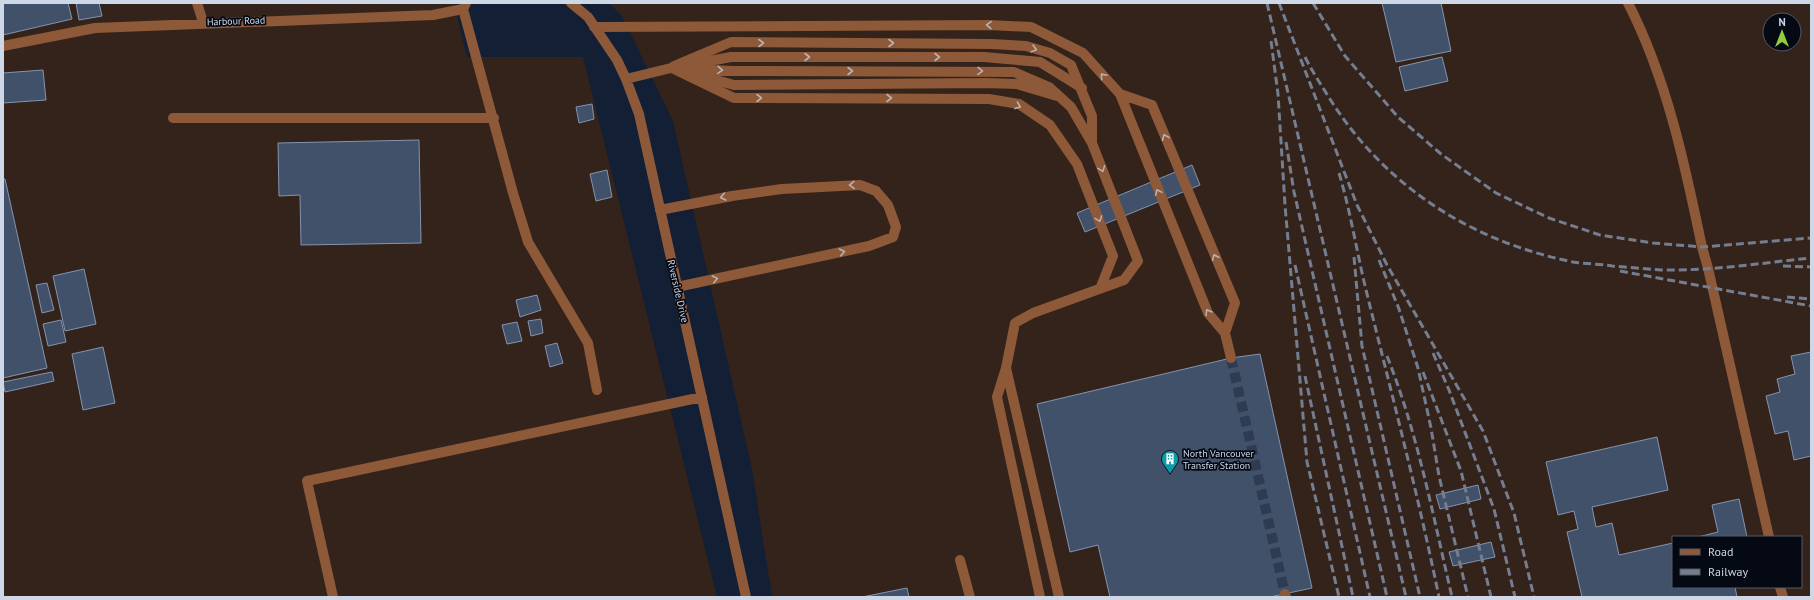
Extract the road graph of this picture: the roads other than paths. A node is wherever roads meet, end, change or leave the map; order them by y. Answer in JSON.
{"nodes":[{"id":1,"x":197,"y":3,"type":"edge"},
{"id":2,"x":571,"y":3,"type":"edge"},
{"id":3,"x":1628,"y":3,"type":"edge"},
{"id":4,"x":464,"y":6,"type":"edge"},
{"id":5,"x":203,"y":22,"type":"junction"},
{"id":6,"x":594,"y":27,"type":"junction"},
{"id":7,"x":3,"y":46,"type":"edge"},
{"id":8,"x":671,"y":68,"type":"junction"},
{"id":9,"x":626,"y":79,"type":"junction"},
{"id":10,"x":1082,"y":88,"type":"junction"},
{"id":11,"x":1120,"y":94,"type":"junction"},
{"id":12,"x":173,"y":118,"type":"dead end"},
{"id":13,"x":494,"y":118,"type":"junction"},
{"id":14,"x":1092,"y":143,"type":"junction"},
{"id":15,"x":660,"y":210,"type":"junction"},
{"id":16,"x":677,"y":288,"type":"junction"},
{"id":17,"x":1100,"y":289,"type":"junction"},
{"id":18,"x":1225,"y":333,"type":"junction"},
{"id":19,"x":1231,"y":358,"type":"tunnel mouth"},
{"id":20,"x":1006,"y":368,"type":"junction"},
{"id":21,"x":597,"y":390,"type":"dead end"},
{"id":22,"x":702,"y":397,"type":"junction"},
{"id":23,"x":1769,"y":536,"type":"edge"},
{"id":24,"x":960,"y":560,"type":"dead end"},
{"id":25,"x":333,"y":597,"type":"edge"},
{"id":26,"x":746,"y":597,"type":"edge"},
{"id":27,"x":970,"y":597,"type":"edge"},
{"id":28,"x":1040,"y":597,"type":"edge"},
{"id":29,"x":1059,"y":597,"type":"edge"}],
"edges":[{"from":1,"to":5,"type":"street"},
{"from":2,"to":6,"type":"street","name":"Riverside Drive"},
{"from":3,"to":23,"type":"street"},
{"from":4,"to":5,"type":"street","name":"Harbour Road"},
{"from":4,"to":13,"type":"street"},
{"from":5,"to":7,"type":"street","name":"Harbour Road"},
{"from":6,"to":9,"type":"street","name":"Riverside Drive"},
{"from":11,"to":6,"type":"street","one_way":true},
{"from":8,"to":9,"type":"street"},
{"from":8,"to":10,"type":"street","one_way":true},
{"from":8,"to":10,"type":"street","one_way":true},
{"from":8,"to":14,"type":"street","one_way":true},
{"from":8,"to":17,"type":"street","one_way":true},
{"from":9,"to":15,"type":"street","name":"Riverside Drive"},
{"from":10,"to":14,"type":"street"},
{"from":18,"to":11,"type":"street","one_way":true},
{"from":18,"to":11,"type":"street","one_way":true},
{"from":12,"to":13,"type":"street"},
{"from":13,"to":21,"type":"street"},
{"from":14,"to":17,"type":"street","one_way":true},
{"from":15,"to":16,"type":"street","name":"Riverside Drive"},
{"from":16,"to":15,"type":"street","one_way":true},
{"from":16,"to":22,"type":"street","name":"Riverside Drive"},
{"from":17,"to":20,"type":"street"},
{"from":18,"to":19,"type":"street"},
{"from":20,"to":28,"type":"street"},
{"from":20,"to":29,"type":"street"},
{"from":22,"to":25,"type":"street"},
{"from":22,"to":26,"type":"street","name":"Riverside Drive"},
{"from":24,"to":27,"type":"street"}]}
